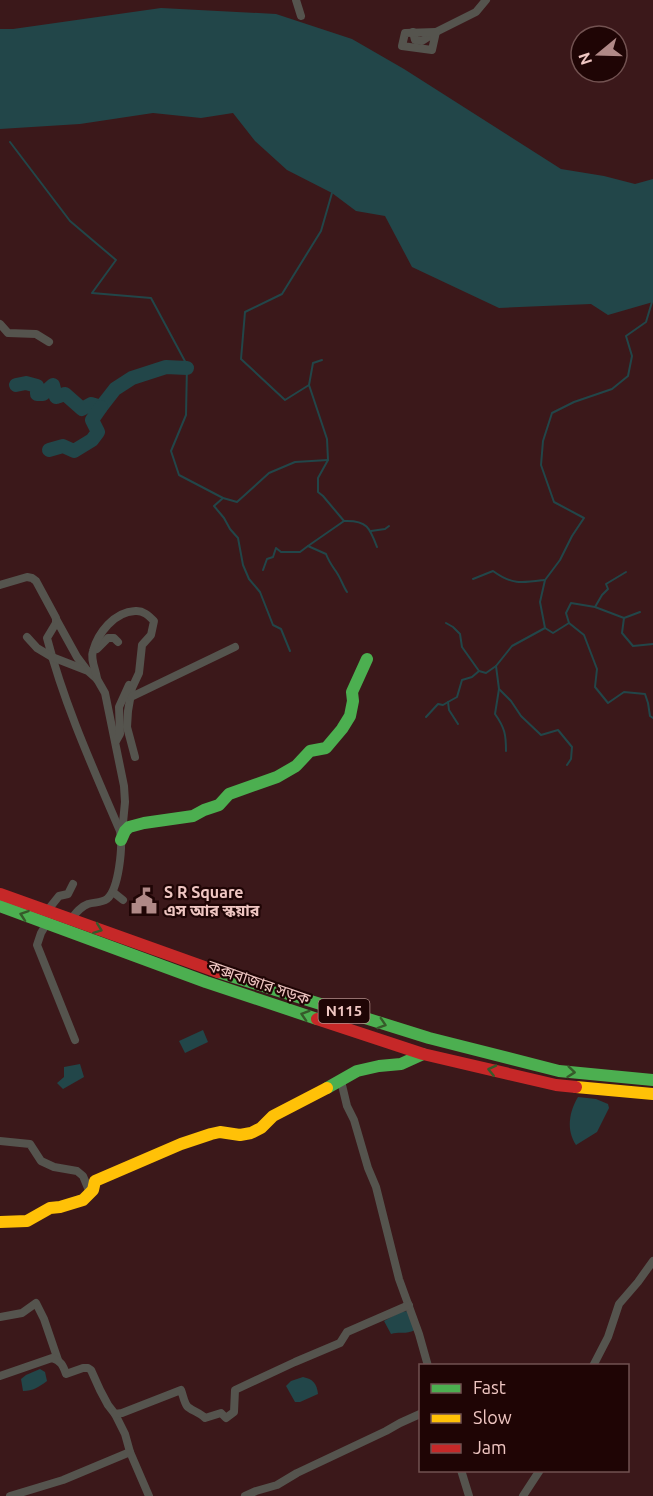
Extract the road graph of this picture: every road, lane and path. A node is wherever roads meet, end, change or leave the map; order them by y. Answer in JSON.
{"nodes":[{"id":1,"x":296,"y":0,"type":"edge"},
{"id":2,"x":486,"y":0,"type":"edge"},
{"id":3,"x":301,"y":16,"type":"dead end"},
{"id":4,"x":436,"y":32,"type":"junction"},
{"id":5,"x":0,"y":324,"type":"edge"},
{"id":6,"x":49,"y":342,"type":"dead end"},
{"id":7,"x":0,"y":577,"type":"edge"},
{"id":8,"x":4,"y":584,"type":"edge"},
{"id":9,"x":56,"y":618,"type":"junction"},
{"id":10,"x":27,"y":636,"type":"dead end"},
{"id":11,"x":118,"y":642,"type":"dead end"},
{"id":12,"x":235,"y":647,"type":"dead end"},
{"id":13,"x":141,"y":651,"type":"junction"},
{"id":14,"x":93,"y":654,"type":"junction"},
{"id":15,"x":52,"y":657,"type":"junction"},
{"id":16,"x":368,"y":659,"type":"dead end"},
{"id":17,"x":88,"y":671,"type":"junction"},
{"id":18,"x":98,"y":679,"type":"junction"},
{"id":19,"x":131,"y":697,"type":"junction"},
{"id":20,"x":116,"y":741,"type":"junction"},
{"id":21,"x":135,"y":757,"type":"dead end"},
{"id":22,"x":122,"y":840,"type":"junction"},
{"id":23,"x":73,"y":884,"type":"dead end"},
{"id":24,"x":113,"y":892,"type":"junction"},
{"id":25,"x":0,"y":894,"type":"edge"},
{"id":26,"x":123,"y":900,"type":"dead end"},
{"id":27,"x":0,"y":906,"type":"edge"},
{"id":28,"x":47,"y":917,"type":"junction"},
{"id":29,"x":71,"y":919,"type":"junction"},
{"id":30,"x":75,"y":1040,"type":"dead end"},
{"id":31,"x":423,"y":1054,"type":"junction"},
{"id":32,"x":653,"y":1080,"type":"edge"},
{"id":33,"x":341,"y":1081,"type":"junction"},
{"id":34,"x":653,"y":1094,"type":"edge"},
{"id":35,"x":0,"y":1141,"type":"edge"},
{"id":36,"x":90,"y":1193,"type":"junction"},
{"id":37,"x":0,"y":1222,"type":"edge"},
{"id":38,"x":653,"y":1261,"type":"edge"},
{"id":39,"x":409,"y":1305,"type":"junction"},
{"id":40,"x":0,"y":1317,"type":"edge"},
{"id":41,"x":58,"y":1360,"type":"junction"},
{"id":42,"x":428,"y":1364,"type":"edge"},
{"id":43,"x":594,"y":1364,"type":"edge"},
{"id":44,"x":0,"y":1376,"type":"edge"},
{"id":45,"x":115,"y":1414,"type":"junction"},
{"id":46,"x":419,"y":1414,"type":"edge"},
{"id":47,"x":130,"y":1452,"type":"junction"},
{"id":48,"x":462,"y":1472,"type":"edge"},
{"id":49,"x":539,"y":1472,"type":"edge"},
{"id":50,"x":10,"y":1496,"type":"edge"},
{"id":51,"x":149,"y":1496,"type":"edge"},
{"id":52,"x":245,"y":1496,"type":"edge"},
{"id":53,"x":469,"y":1496,"type":"edge"},
{"id":54,"x":523,"y":1496,"type":"edge"}],
"edges":[{"from":1,"to":3,"type":"street"},
{"from":2,"to":4,"type":"street"},
{"from":4,"to":4,"type":"street"},
{"from":5,"to":6,"type":"street"},
{"from":7,"to":8,"type":"street"},
{"from":8,"to":9,"type":"street"},
{"from":9,"to":15,"type":"street"},
{"from":9,"to":17,"type":"street"},
{"from":10,"to":15,"type":"street"},
{"from":11,"to":14,"type":"street"},
{"from":12,"to":19,"type":"street"},
{"from":13,"to":14,"type":"street"},
{"from":13,"to":19,"type":"street"},
{"from":13,"to":20,"type":"street"},
{"from":14,"to":18,"type":"street"},
{"from":15,"to":17,"type":"street"},
{"from":15,"to":22,"type":"street"},
{"from":16,"to":22,"type":"main road"},
{"from":17,"to":18,"type":"street"},
{"from":18,"to":20,"type":"street"},
{"from":19,"to":21,"type":"street"},
{"from":20,"to":22,"type":"street"},
{"from":22,"to":24,"type":"street"},
{"from":23,"to":28,"type":"street"},
{"from":24,"to":26,"type":"street"},
{"from":24,"to":29,"type":"street"},
{"from":25,"to":28,"type":"main road","name":"কক্সবাজার সড়ক","number":"N115"},
{"from":28,"to":27,"type":"main road","name":"কক্সবাজার সড়ক","number":"N115","one_way":true},
{"from":28,"to":29,"type":"main road","name":"কক্সবাজার সড়ক","number":"N115"},
{"from":28,"to":30,"type":"street"},
{"from":31,"to":28,"type":"main road","name":"কক্সবাজার সড়ক","number":"N115","one_way":true},
{"from":29,"to":32,"type":"main road","name":"কক্সবাজার সড়ক","number":"N115","one_way":true},
{"from":31,"to":33,"type":"main road"},
{"from":34,"to":31,"type":"main road","name":"কক্সবাজার সড়ক","number":"N115","one_way":true},
{"from":33,"to":36,"type":"main road"},
{"from":33,"to":39,"type":"street"},
{"from":35,"to":36,"type":"street"},
{"from":36,"to":37,"type":"main road"},
{"from":38,"to":43,"type":"street"},
{"from":39,"to":42,"type":"street"},
{"from":39,"to":45,"type":"street"},
{"from":40,"to":41,"type":"street"},
{"from":41,"to":44,"type":"street"},
{"from":41,"to":45,"type":"street"},
{"from":45,"to":47,"type":"street"},
{"from":46,"to":52,"type":"street"},
{"from":47,"to":50,"type":"street"},
{"from":47,"to":51,"type":"street"},
{"from":48,"to":53,"type":"street"},
{"from":49,"to":54,"type":"street"}]}
